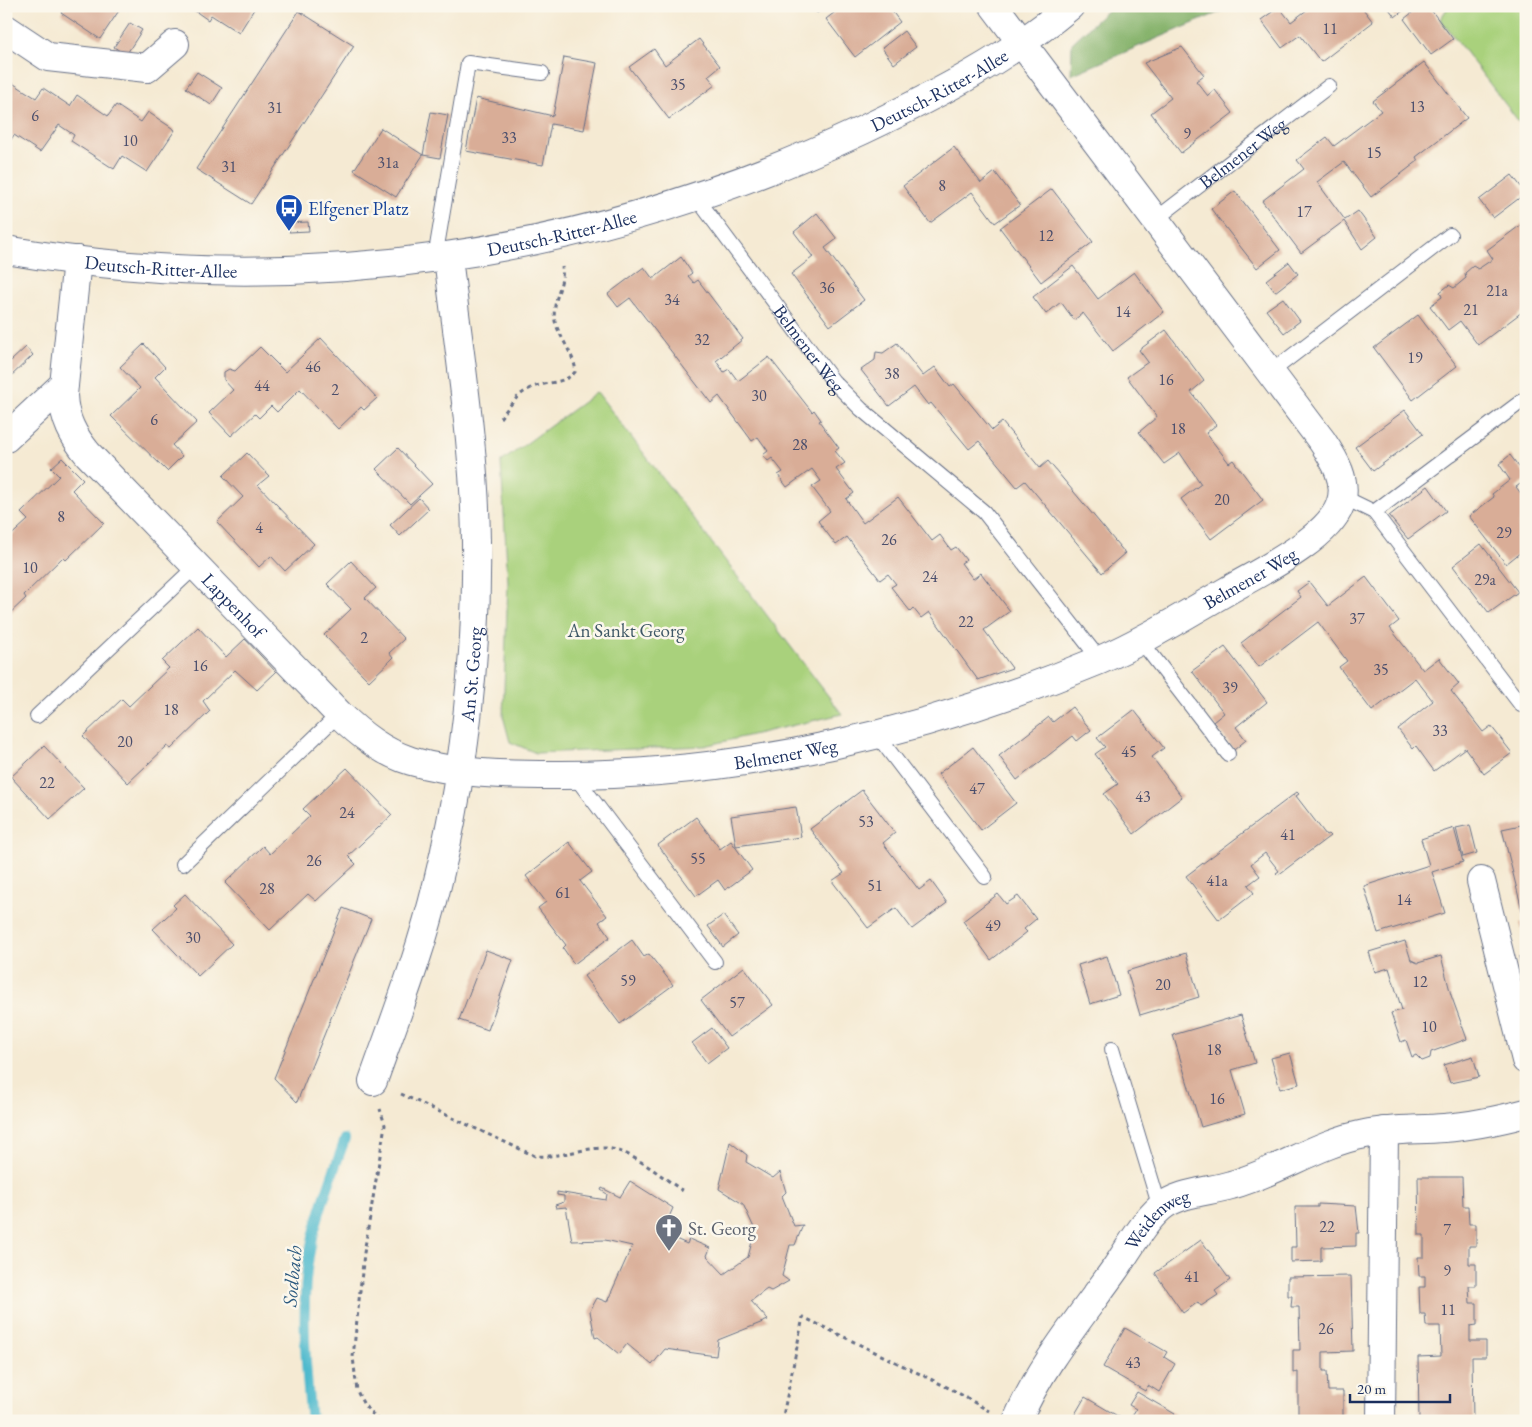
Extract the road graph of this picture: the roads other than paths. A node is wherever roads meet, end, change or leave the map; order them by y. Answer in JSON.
{"nodes":[{"id":1,"x":994,"y":6,"type":"edge"},
{"id":2,"x":1070,"y":6,"type":"edge"},
{"id":3,"x":6,"y":29,"type":"edge"},
{"id":4,"x":1022,"y":43,"type":"junction"},
{"id":5,"x":175,"y":44,"type":"dead end"},
{"id":6,"x":542,"y":73,"type":"dead end"},
{"id":7,"x":1329,"y":86,"type":"dead end"},
{"id":8,"x":696,"y":197,"type":"junction"},
{"id":9,"x":1156,"y":219,"type":"junction"},
{"id":10,"x":1450,"y":235,"type":"dead end"},
{"id":11,"x":6,"y":250,"type":"edge"},
{"id":12,"x":442,"y":258,"type":"junction"},
{"id":13,"x":77,"y":260,"type":"junction"},
{"id":14,"x":1271,"y":372,"type":"junction"},
{"id":15,"x":64,"y":384,"type":"junction"},
{"id":16,"x":1526,"y":398,"type":"edge"},
{"id":17,"x":6,"y":438,"type":"edge"},
{"id":18,"x":1342,"y":497,"type":"junction"},
{"id":19,"x":1374,"y":512,"type":"junction"},
{"id":20,"x":196,"y":566,"type":"junction"},
{"id":21,"x":1142,"y":641,"type":"junction"},
{"id":22,"x":1100,"y":660,"type":"junction"},
{"id":23,"x":1521,"y":705,"type":"dead end"},
{"id":24,"x":339,"y":714,"type":"junction"},
{"id":25,"x":38,"y":716,"type":"dead end"},
{"id":26,"x":877,"y":735,"type":"junction"},
{"id":27,"x":1228,"y":754,"type":"dead end"},
{"id":28,"x":459,"y":769,"type":"junction"},
{"id":29,"x":574,"y":775,"type":"junction"},
{"id":30,"x":183,"y":864,"type":"dead end"},
{"id":31,"x":986,"y":877,"type":"dead end"},
{"id":32,"x":1481,"y":881,"type":"dead end"},
{"id":33,"x":715,"y":962,"type":"dead end"},
{"id":34,"x":1112,"y":1049,"type":"dead end"},
{"id":35,"x":1526,"y":1060,"type":"edge"},
{"id":36,"x":373,"y":1080,"type":"road end"},
{"id":37,"x":1526,"y":1113,"type":"edge"},
{"id":38,"x":1384,"y":1131,"type":"junction"},
{"id":39,"x":1160,"y":1208,"type":"junction"},
{"id":40,"x":1006,"y":1418,"type":"edge"},
{"id":41,"x":1381,"y":1421,"type":"edge"}],
"edges":[{"from":1,"to":4,"type":"street"},
{"from":2,"to":4,"type":"street","name":"Deutsch-Ritter-Allee"},
{"from":3,"to":5,"type":"street"},
{"from":4,"to":8,"type":"street","name":"Deutsch-Ritter-Allee"},
{"from":4,"to":9,"type":"street"},
{"from":6,"to":12,"type":"lane"},
{"from":7,"to":9,"type":"lane","name":"Belmener Weg"},
{"from":8,"to":12,"type":"street","name":"Deutsch-Ritter-Allee"},
{"from":8,"to":22,"type":"lane","name":"Belmener Weg"},
{"from":9,"to":14,"type":"street"},
{"from":10,"to":14,"type":"lane"},
{"from":11,"to":13,"type":"street","name":"Deutsch-Ritter-Allee"},
{"from":12,"to":13,"type":"street","name":"Deutsch-Ritter-Allee"},
{"from":12,"to":28,"type":"street","name":"An St. Georg"},
{"from":13,"to":15,"type":"street","name":"Lappenhof"},
{"from":14,"to":18,"type":"street"},
{"from":15,"to":17,"type":"street"},
{"from":15,"to":20,"type":"street","name":"Lappenhof"},
{"from":16,"to":19,"type":"lane"},
{"from":18,"to":19,"type":"lane"},
{"from":18,"to":21,"type":"street","name":"Belmener Weg"},
{"from":19,"to":23,"type":"lane"},
{"from":20,"to":24,"type":"street","name":"Lappenhof"},
{"from":20,"to":25,"type":"lane"},
{"from":21,"to":22,"type":"street","name":"Belmener Weg"},
{"from":21,"to":27,"type":"lane"},
{"from":22,"to":26,"type":"street","name":"Belmener Weg"},
{"from":24,"to":28,"type":"street","name":"Lappenhof"},
{"from":24,"to":30,"type":"lane"},
{"from":26,"to":29,"type":"street","name":"Belmener Weg"},
{"from":26,"to":31,"type":"lane"},
{"from":28,"to":29,"type":"street","name":"Belmener Weg"},
{"from":28,"to":36,"type":"street","name":"An St. Georg"},
{"from":29,"to":33,"type":"lane"},
{"from":32,"to":35,"type":"street"},
{"from":34,"to":39,"type":"lane"},
{"from":37,"to":38,"type":"street","name":"Weidenweg"},
{"from":38,"to":39,"type":"street","name":"Weidenweg"},
{"from":38,"to":41,"type":"street"},
{"from":39,"to":40,"type":"street","name":"Weidenweg"}]}
